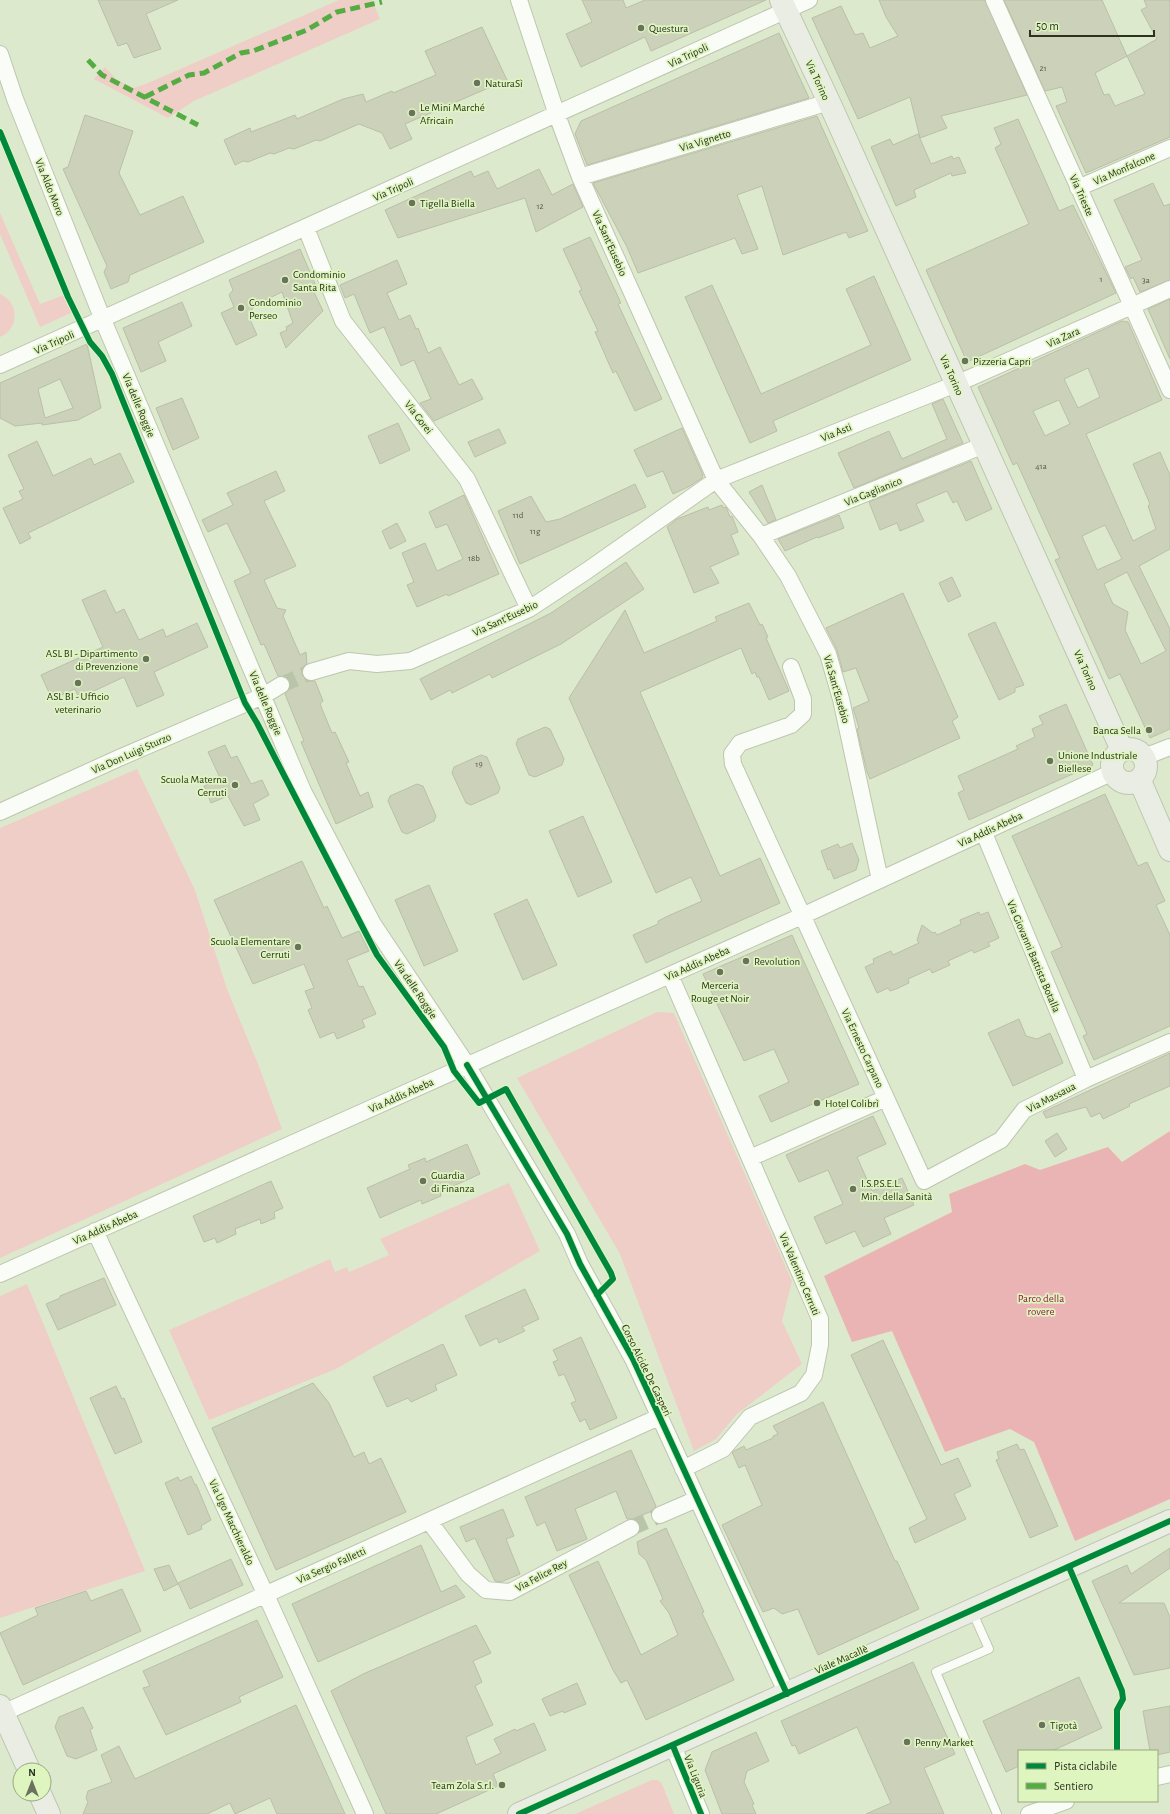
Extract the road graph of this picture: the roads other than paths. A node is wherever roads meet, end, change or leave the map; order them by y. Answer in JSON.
{"nodes":[{"id":1,"x":519,"y":0,"type":"edge"},
{"id":2,"x":809,"y":0,"type":"edge"},
{"id":3,"x":994,"y":0,"type":"edge"},
{"id":4,"x":783,"y":5,"type":"edge"},
{"id":5,"x":0,"y":54,"type":"edge"},
{"id":6,"x":829,"y":102,"type":"junction"},
{"id":7,"x":557,"y":115,"type":"junction"},
{"id":8,"x":1170,"y":148,"type":"edge"},
{"id":9,"x":580,"y":177,"type":"junction"},
{"id":10,"x":1078,"y":188,"type":"junction"},
{"id":11,"x":306,"y":228,"type":"junction"},
{"id":12,"x":1170,"y":289,"type":"edge"},
{"id":13,"x":1132,"y":307,"type":"junction"},
{"id":14,"x":103,"y":320,"type":"junction"},
{"id":15,"x":0,"y":365,"type":"edge"},
{"id":16,"x":956,"y":384,"type":"junction"},
{"id":17,"x":1170,"y":390,"type":"edge"},
{"id":18,"x":984,"y":445,"type":"junction"},
{"id":19,"x":716,"y":480,"type":"junction"},
{"id":20,"x":761,"y":536,"type":"junction"},
{"id":21,"x":529,"y":609,"type":"junction"},
{"id":22,"x":791,"y":668,"type":"dead end"},
{"id":23,"x":311,"y":672,"type":"tunnel mouth"},
{"id":24,"x":282,"y":685,"type":"tunnel mouth"},
{"id":25,"x":263,"y":696,"type":"junction"},
{"id":26,"x":1170,"y":747,"type":"edge"},
{"id":27,"x":1122,"y":750,"type":"junction"},
{"id":28,"x":1144,"y":757,"type":"junction"},
{"id":29,"x":1113,"y":772,"type":"junction"},
{"id":30,"x":1140,"y":781,"type":"junction"},
{"id":31,"x":0,"y":812,"type":"edge"},
{"id":32,"x":984,"y":833,"type":"junction"},
{"id":33,"x":1170,"y":850,"type":"edge"},
{"id":34,"x":880,"y":880,"type":"junction"},
{"id":35,"x":802,"y":916,"type":"junction"},
{"id":36,"x":670,"y":975,"type":"junction"},
{"id":37,"x":1170,"y":1042,"type":"edge"},
{"id":38,"x":467,"y":1065,"type":"junction"},
{"id":39,"x":1086,"y":1079,"type":"junction"},
{"id":40,"x":886,"y":1098,"type":"junction"},
{"id":41,"x":750,"y":1158,"type":"junction"},
{"id":42,"x":924,"y":1181,"type":"joint"},
{"id":43,"x":95,"y":1231,"type":"junction"},
{"id":44,"x":0,"y":1274,"type":"edge"},
{"id":45,"x":659,"y":1417,"type":"junction"},
{"id":46,"x":683,"y":1469,"type":"junction"},
{"id":47,"x":697,"y":1499,"type":"junction"},
{"id":48,"x":660,"y":1515,"type":"tunnel mouth"},
{"id":49,"x":429,"y":1521,"type":"junction"},
{"id":50,"x":1170,"y":1521,"type":"edge"},
{"id":51,"x":631,"y":1528,"type":"tunnel mouth"},
{"id":52,"x":266,"y":1595,"type":"junction"},
{"id":53,"x":972,"y":1611,"type":"junction"},
{"id":54,"x":787,"y":1694,"type":"junction"},
{"id":55,"x":2,"y":1710,"type":"edge"},
{"id":56,"x":673,"y":1746,"type":"junction"},
{"id":57,"x":25,"y":1762,"type":"edge"},
{"id":58,"x":1170,"y":1774,"type":"edge"},
{"id":59,"x":1158,"y":1777,"type":"edge"},
{"id":60,"x":44,"y":1802,"type":"edge"},
{"id":61,"x":1063,"y":1802,"type":"edge"},
{"id":62,"x":49,"y":1814,"type":"edge"},
{"id":63,"x":365,"y":1814,"type":"edge"},
{"id":64,"x":519,"y":1814,"type":"edge"},
{"id":65,"x":701,"y":1814,"type":"edge"},
{"id":66,"x":997,"y":1814,"type":"edge"},
{"id":67,"x":1029,"y":1814,"type":"edge"}],
"edges":[{"from":1,"to":7,"type":"street","name":"Via Sant'Eusebio"},
{"from":2,"to":4,"type":"street","name":"Via Tripoli"},
{"from":3,"to":10,"type":"street","name":"Via Trieste"},
{"from":4,"to":6,"type":"street","name":"Via Torino"},
{"from":4,"to":7,"type":"street","name":"Via Tripoli"},
{"from":5,"to":14,"type":"street","name":"Via Aldo Moro"},
{"from":6,"to":9,"type":"street","name":"Via Vignetto"},
{"from":6,"to":16,"type":"street","name":"Via Torino"},
{"from":7,"to":9,"type":"street","name":"Via Sant'Eusebio"},
{"from":7,"to":11,"type":"street","name":"Via Tripoli"},
{"from":8,"to":10,"type":"street","name":"Via Monfalcone"},
{"from":9,"to":19,"type":"street","name":"Via Sant'Eusebio"},
{"from":10,"to":13,"type":"street","name":"Via Trieste"},
{"from":11,"to":14,"type":"street","name":"Via Tripoli"},
{"from":11,"to":21,"type":"street","name":"Via Gorei"},
{"from":12,"to":13,"type":"street","name":"Via Zara"},
{"from":13,"to":16,"type":"street","name":"Via Zara"},
{"from":13,"to":17,"type":"street","name":"Via Trieste"},
{"from":14,"to":15,"type":"street","name":"Via Tripoli"},
{"from":14,"to":25,"type":"street","name":"Via delle Roggie"},
{"from":16,"to":18,"type":"street","name":"Via Torino"},
{"from":16,"to":19,"type":"street","name":"Via Asti"},
{"from":18,"to":20,"type":"street","name":"Via Gaglianico"},
{"from":18,"to":27,"type":"street","name":"Via Torino"},
{"from":19,"to":20,"type":"street","name":"Via Sant'Eusebio"},
{"from":19,"to":21,"type":"street","name":"Via Sant'Eusebio"},
{"from":20,"to":34,"type":"street","name":"Via Sant'Eusebio"},
{"from":21,"to":23,"type":"street","name":"Via Sant'Eusebio"},
{"from":22,"to":35,"type":"street"},
{"from":24,"to":25,"type":"street"},
{"from":25,"to":31,"type":"street","name":"Via Don Luigi Sturzo"},
{"from":25,"to":38,"type":"street","name":"Via delle Roggie"},
{"from":26,"to":28,"type":"street"},
{"from":27,"to":28,"type":"street"},
{"from":27,"to":29,"type":"street"},
{"from":28,"to":30,"type":"street"},
{"from":29,"to":30,"type":"street"},
{"from":29,"to":32,"type":"street","name":"Via Addis Abeba"},
{"from":30,"to":33,"type":"street"},
{"from":32,"to":34,"type":"street","name":"Via Addis Abeba"},
{"from":32,"to":39,"type":"street","name":"Via Giovanni Battista Botalla"},
{"from":34,"to":35,"type":"street","name":"Via Addis Abeba"},
{"from":35,"to":36,"type":"street","name":"Via Addis Abeba"},
{"from":35,"to":40,"type":"street","name":"Via Ernesto Carpano"},
{"from":36,"to":38,"type":"street","name":"Via Addis Abeba"},
{"from":36,"to":41,"type":"street","name":"Via Valentino Cerruti"},
{"from":37,"to":39,"type":"street","name":"Via Massaua"},
{"from":38,"to":43,"type":"street","name":"Via Addis Abeba"},
{"from":38,"to":45,"type":"street","name":"Corso Alcide De Gasperi"},
{"from":39,"to":42,"type":"street","name":"Via Massaua"},
{"from":40,"to":41,"type":"street"},
{"from":40,"to":42,"type":"street","name":"Via Ernesto Carpano"},
{"from":41,"to":46,"type":"street","name":"Via Valentino Cerruti"},
{"from":43,"to":44,"type":"street","name":"Via Addis Abeba"},
{"from":43,"to":52,"type":"street","name":"Via Ugo Macchieraldo"},
{"from":45,"to":46,"type":"street","name":"Corso Alcide De Gasperi"},
{"from":45,"to":49,"type":"street","name":"Via Sergio Falletti"},
{"from":46,"to":47,"type":"street","name":"Corso Alcide De Gasperi"},
{"from":47,"to":48,"type":"street"},
{"from":47,"to":54,"type":"street","name":"Corso Alcide De Gasperi"},
{"from":49,"to":51,"type":"street","name":"Via Felice Rey"},
{"from":49,"to":52,"type":"street","name":"Via Sergio Falletti"},
{"from":50,"to":53,"type":"street","name":"Viale Macallè"},
{"from":52,"to":55,"type":"street","name":"Via Sergio Falletti"},
{"from":52,"to":63,"type":"street","name":"Via Ugo Macchieraldo"},
{"from":53,"to":54,"type":"street","name":"Viale Macallè"},
{"from":53,"to":66,"type":"lane"},
{"from":54,"to":56,"type":"street","name":"Viale Macallè"},
{"from":55,"to":57,"type":"street"},
{"from":56,"to":64,"type":"street","name":"Viale Macallè"},
{"from":56,"to":65,"type":"street","name":"Via Liguria"},
{"from":58,"to":59,"type":"street"},
{"from":60,"to":62,"type":"street"},
{"from":61,"to":67,"type":"street"}]}
